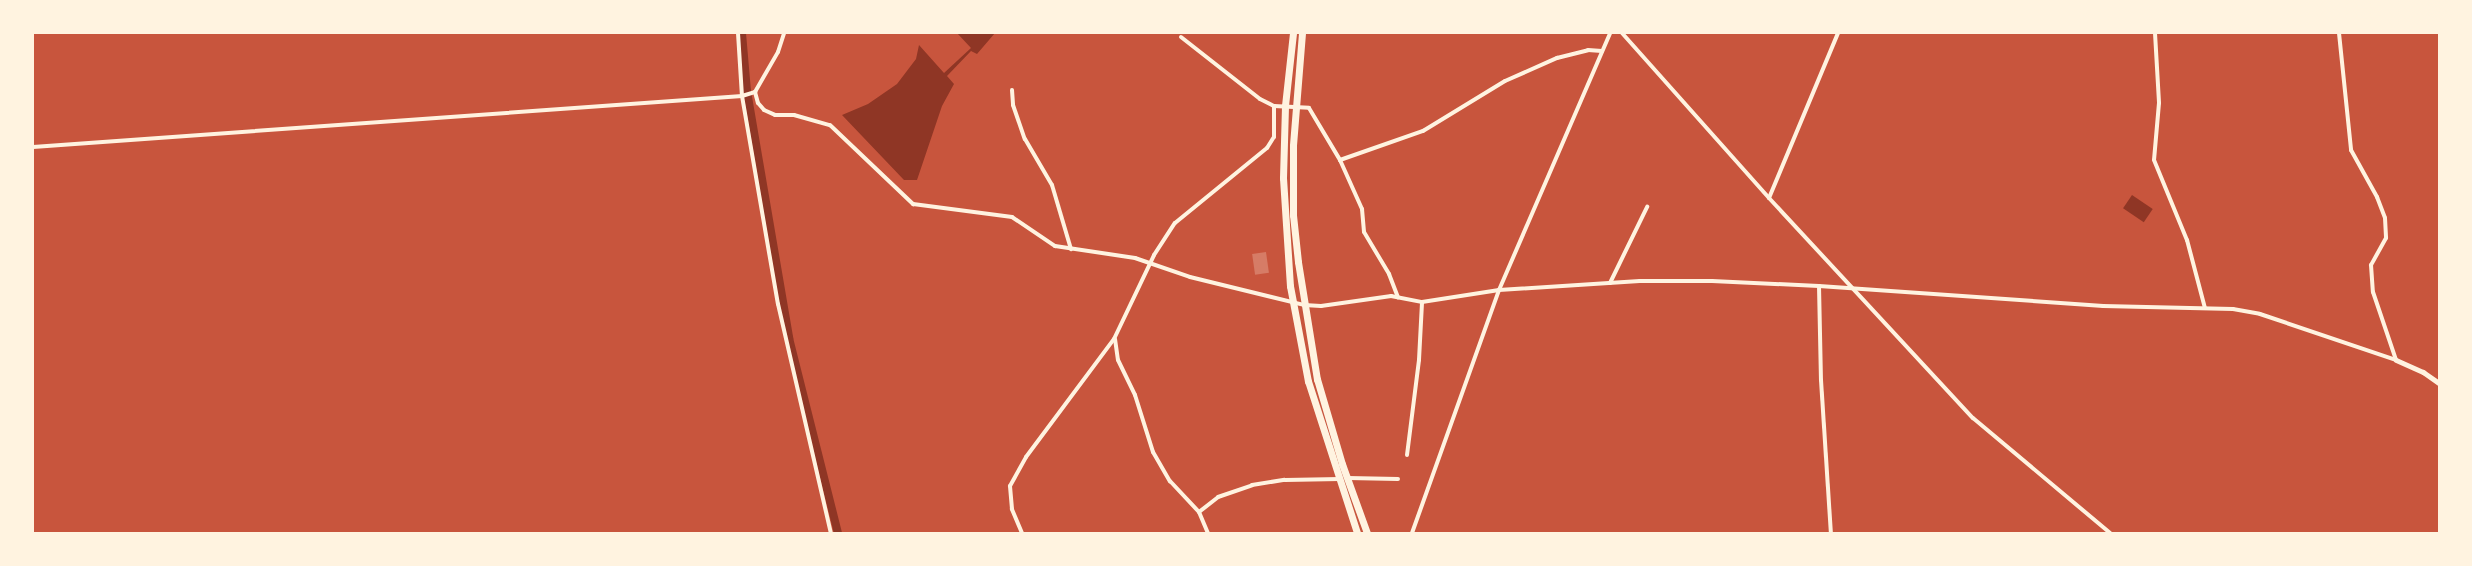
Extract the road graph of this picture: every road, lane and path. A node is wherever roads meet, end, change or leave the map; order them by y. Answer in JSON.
{"nodes":[{"id":1,"x":738,"y":33,"type":"edge"},
{"id":2,"x":784,"y":33,"type":"edge"},
{"id":3,"x":1293,"y":33,"type":"edge"},
{"id":4,"x":1302,"y":33,"type":"edge"},
{"id":5,"x":1610,"y":33,"type":"edge"},
{"id":6,"x":1622,"y":33,"type":"edge"},
{"id":7,"x":1838,"y":33,"type":"edge"},
{"id":8,"x":2155,"y":33,"type":"edge"},
{"id":9,"x":2339,"y":33,"type":"edge"},
{"id":10,"x":1181,"y":38,"type":"dead end"},
{"id":11,"x":1602,"y":51,"type":"junction"},
{"id":12,"x":1012,"y":90,"type":"dead end"},
{"id":13,"x":755,"y":92,"type":"junction"},
{"id":14,"x":745,"y":95,"type":"junction"},
{"id":15,"x":1294,"y":105,"type":"junction"},
{"id":16,"x":1274,"y":106,"type":"junction"},
{"id":17,"x":1286,"y":106,"type":"junction"},
{"id":18,"x":33,"y":147,"type":"edge"},
{"id":19,"x":1340,"y":160,"type":"junction"},
{"id":20,"x":1769,"y":198,"type":"junction"},
{"id":21,"x":1647,"y":207,"type":"dead end"},
{"id":22,"x":1071,"y":249,"type":"junction"},
{"id":23,"x":1150,"y":262,"type":"junction"},
{"id":24,"x":1610,"y":283,"type":"junction"},
{"id":25,"x":1819,"y":286,"type":"junction"},
{"id":26,"x":1852,"y":288,"type":"junction"},
{"id":27,"x":1499,"y":290,"type":"junction"},
{"id":28,"x":1398,"y":297,"type":"junction"},
{"id":29,"x":1293,"y":302,"type":"junction"},
{"id":30,"x":1422,"y":302,"type":"junction"},
{"id":31,"x":1304,"y":305,"type":"junction"},
{"id":32,"x":2205,"y":308,"type":"junction"},
{"id":33,"x":1114,"y":339,"type":"junction"},
{"id":34,"x":2396,"y":360,"type":"junction"},
{"id":35,"x":2439,"y":383,"type":"edge"},
{"id":36,"x":1407,"y":455,"type":"dead end"},
{"id":37,"x":1347,"y":478,"type":"junction"},
{"id":38,"x":1338,"y":479,"type":"junction"},
{"id":39,"x":1398,"y":479,"type":"dead end"},
{"id":40,"x":1199,"y":512,"type":"junction"},
{"id":41,"x":831,"y":533,"type":"edge"},
{"id":42,"x":1022,"y":533,"type":"edge"},
{"id":43,"x":1208,"y":533,"type":"edge"},
{"id":44,"x":1357,"y":533,"type":"edge"},
{"id":45,"x":1367,"y":533,"type":"edge"},
{"id":46,"x":1412,"y":533,"type":"edge"},
{"id":47,"x":1831,"y":533,"type":"edge"},
{"id":48,"x":2110,"y":533,"type":"edge"}],
"edges":[{"from":1,"to":14,"type":"street"},
{"from":2,"to":13,"type":"street"},
{"from":3,"to":17,"type":"main road"},
{"from":4,"to":15,"type":"main road"},
{"from":5,"to":11,"type":"street"},
{"from":6,"to":20,"type":"street"},
{"from":7,"to":20,"type":"street"},
{"from":8,"to":32,"type":"street"},
{"from":9,"to":34,"type":"street"},
{"from":10,"to":16,"type":"street"},
{"from":11,"to":19,"type":"street"},
{"from":11,"to":27,"type":"street"},
{"from":12,"to":22,"type":"street"},
{"from":13,"to":14,"type":"street"},
{"from":13,"to":22,"type":"street"},
{"from":14,"to":18,"type":"street"},
{"from":14,"to":41,"type":"street"},
{"from":15,"to":17,"type":"street"},
{"from":15,"to":19,"type":"street"},
{"from":15,"to":31,"type":"main road"},
{"from":16,"to":17,"type":"street"},
{"from":16,"to":23,"type":"street"},
{"from":17,"to":29,"type":"main road"},
{"from":19,"to":28,"type":"street"},
{"from":20,"to":26,"type":"street"},
{"from":21,"to":24,"type":"street"},
{"from":22,"to":23,"type":"street"},
{"from":23,"to":29,"type":"street"},
{"from":23,"to":33,"type":"street"},
{"from":24,"to":25,"type":"street"},
{"from":24,"to":27,"type":"street"},
{"from":25,"to":26,"type":"street"},
{"from":25,"to":47,"type":"street"},
{"from":26,"to":32,"type":"street"},
{"from":26,"to":48,"type":"street"},
{"from":27,"to":30,"type":"street"},
{"from":27,"to":46,"type":"street"},
{"from":28,"to":30,"type":"street"},
{"from":28,"to":31,"type":"street"},
{"from":29,"to":31,"type":"street"},
{"from":29,"to":38,"type":"main road"},
{"from":30,"to":36,"type":"street"},
{"from":31,"to":37,"type":"main road"},
{"from":32,"to":34,"type":"street"},
{"from":33,"to":40,"type":"street"},
{"from":33,"to":42,"type":"street"},
{"from":34,"to":35,"type":"street"},
{"from":37,"to":38,"type":"street"},
{"from":37,"to":39,"type":"street"},
{"from":37,"to":45,"type":"main road"},
{"from":38,"to":40,"type":"street"},
{"from":38,"to":44,"type":"main road"},
{"from":40,"to":43,"type":"street"}]}
